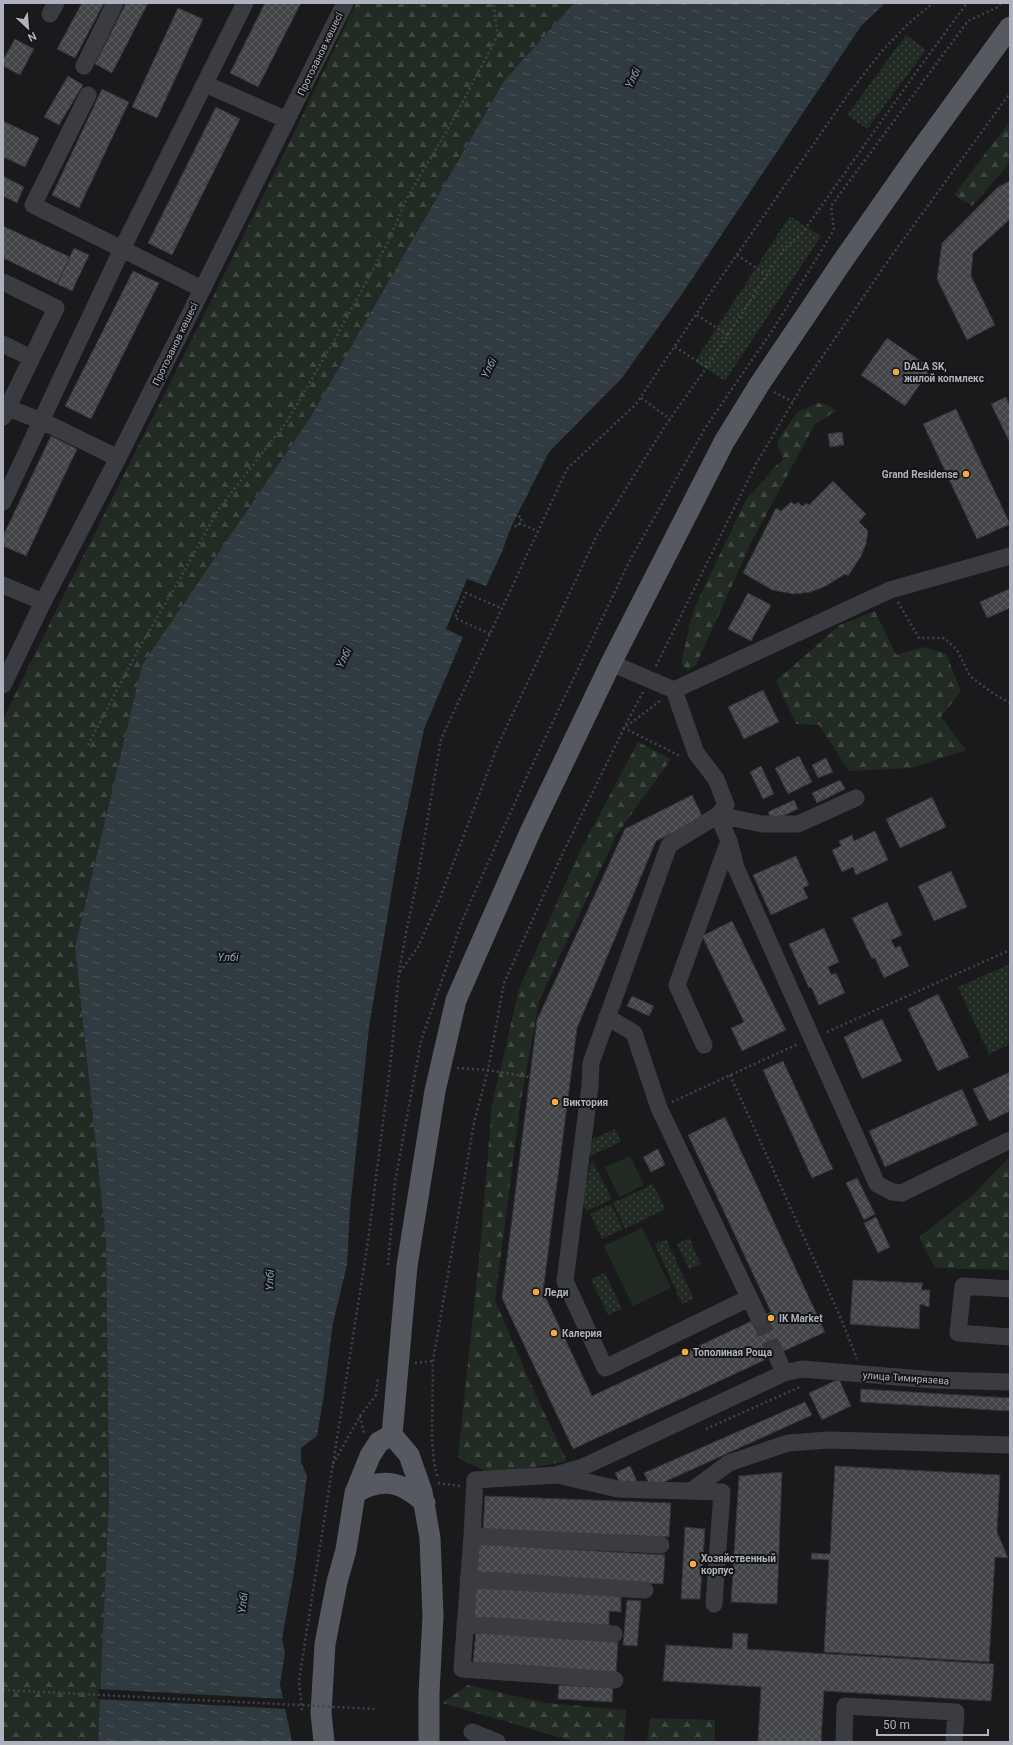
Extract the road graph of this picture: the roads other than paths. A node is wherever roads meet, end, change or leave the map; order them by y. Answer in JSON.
{"nodes":[{"id":1,"x":115,"y":3,"type":"edge"},
{"id":2,"x":245,"y":3,"type":"edge"},
{"id":3,"x":334,"y":3,"type":"edge"},
{"id":4,"x":345,"y":3,"type":"edge"},
{"id":5,"x":1010,"y":27,"type":"edge"},
{"id":6,"x":325,"y":44,"type":"junction"},
{"id":7,"x":84,"y":66,"type":"dead end"},
{"id":8,"x":204,"y":84,"type":"junction"},
{"id":9,"x":88,"y":95,"type":"dead end"},
{"id":10,"x":287,"y":120,"type":"junction"},
{"id":11,"x":122,"y":249,"type":"junction"},
{"id":12,"x":3,"y":282,"type":"edge"},
{"id":13,"x":202,"y":289,"type":"junction"},
{"id":14,"x":3,"y":344,"type":"edge"},
{"id":15,"x":31,"y":358,"type":"junction"},
{"id":16,"x":5,"y":412,"type":"edge"},
{"id":17,"x":42,"y":421,"type":"junction"},
{"id":18,"x":118,"y":458,"type":"junction"},
{"id":19,"x":3,"y":502,"type":"edge"},
{"id":20,"x":1010,"y":556,"type":"edge"},
{"id":21,"x":3,"y":585,"type":"edge"},
{"id":22,"x":43,"y":602,"type":"junction"},
{"id":23,"x":611,"y":663,"type":"junction"},
{"id":24,"x":3,"y":685,"type":"edge"},
{"id":25,"x":674,"y":690,"type":"junction"},
{"id":26,"x":856,"y":798,"type":"dead end"},
{"id":27,"x":718,"y":815,"type":"junction"},
{"id":28,"x":729,"y":841,"type":"junction"},
{"id":29,"x":607,"y":1016,"type":"junction"},
{"id":30,"x":704,"y":1045,"type":"dead end"},
{"id":31,"x":1010,"y":1140,"type":"edge"},
{"id":32,"x":1010,"y":1289,"type":"edge"},
{"id":33,"x":749,"y":1298,"type":"junction"},
{"id":34,"x":759,"y":1318,"type":"tunnel mouth"},
{"id":35,"x":1010,"y":1337,"type":"edge"},
{"id":36,"x":776,"y":1354,"type":"tunnel mouth"},
{"id":37,"x":784,"y":1373,"type":"junction"},
{"id":38,"x":1010,"y":1382,"type":"edge"},
{"id":39,"x":392,"y":1434,"type":"junction"},
{"id":40,"x":1010,"y":1445,"type":"edge"},
{"id":41,"x":556,"y":1475,"type":"junction"},
{"id":42,"x":691,"y":1491,"type":"junction"},
{"id":43,"x":355,"y":1493,"type":"junction"},
{"id":44,"x":425,"y":1503,"type":"junction"},
{"id":45,"x":472,"y":1536,"type":"junction"},
{"id":46,"x":661,"y":1546,"type":"dead end"},
{"id":47,"x":468,"y":1579,"type":"junction"},
{"id":48,"x":645,"y":1590,"type":"dead end"},
{"id":49,"x":714,"y":1604,"type":"dead end"},
{"id":50,"x":465,"y":1624,"type":"junction"},
{"id":51,"x":614,"y":1634,"type":"dead end"},
{"id":52,"x":615,"y":1680,"type":"dead end"},
{"id":53,"x":472,"y":1732,"type":"dead end"},
{"id":54,"x":324,"y":1742,"type":"edge"},
{"id":55,"x":429,"y":1742,"type":"edge"},
{"id":56,"x":497,"y":1742,"type":"edge"},
{"id":57,"x":844,"y":1742,"type":"edge"},
{"id":58,"x":954,"y":1742,"type":"edge"}],
"edges":[{"from":1,"to":7,"type":"street"},
{"from":2,"to":8,"type":"street"},
{"from":3,"to":6,"type":"street"},
{"from":4,"to":6,"type":"street","name":"Протозанов көшесі"},
{"from":5,"to":23,"type":"main road"},
{"from":6,"to":10,"type":"street","name":"Протозанов көшесі"},
{"from":8,"to":10,"type":"street"},
{"from":8,"to":11,"type":"street"},
{"from":9,"to":11,"type":"street"},
{"from":10,"to":13,"type":"street","name":"Протозанов көшесі"},
{"from":11,"to":13,"type":"street"},
{"from":11,"to":17,"type":"street"},
{"from":12,"to":15,"type":"street"},
{"from":13,"to":18,"type":"street","name":"Протозанов көшесі"},
{"from":14,"to":15,"type":"street"},
{"from":15,"to":16,"type":"street"},
{"from":16,"to":17,"type":"street"},
{"from":17,"to":18,"type":"street"},
{"from":17,"to":19,"type":"street"},
{"from":18,"to":22,"type":"street","name":"Протозанов көшесі"},
{"from":20,"to":25,"type":"street"},
{"from":21,"to":22,"type":"street"},
{"from":22,"to":24,"type":"street","name":"Протозанов көшесі"},
{"from":23,"to":25,"type":"street"},
{"from":23,"to":39,"type":"main road"},
{"from":25,"to":27,"type":"street"},
{"from":26,"to":27,"type":"street"},
{"from":27,"to":28,"type":"street"},
{"from":27,"to":29,"type":"street"},
{"from":28,"to":30,"type":"street"},
{"from":28,"to":31,"type":"street"},
{"from":29,"to":33,"type":"street"},
{"from":29,"to":33,"type":"street"},
{"from":32,"to":35,"type":"street"},
{"from":33,"to":34,"type":"street"},
{"from":36,"to":37,"type":"street"},
{"from":37,"to":38,"type":"street","name":"улица Тимирязева"},
{"from":37,"to":41,"type":"street","name":"улица Тимирязева"},
{"from":39,"to":43,"type":"main road"},
{"from":39,"to":44,"type":"main road"},
{"from":40,"to":42,"type":"street"},
{"from":41,"to":42,"type":"street"},
{"from":41,"to":45,"type":"street"},
{"from":42,"to":49,"type":"street"},
{"from":43,"to":44,"type":"main road"},
{"from":43,"to":54,"type":"main road"},
{"from":44,"to":55,"type":"main road"},
{"from":45,"to":46,"type":"street"},
{"from":45,"to":47,"type":"street"},
{"from":47,"to":48,"type":"street"},
{"from":47,"to":50,"type":"street"},
{"from":50,"to":51,"type":"street"},
{"from":50,"to":52,"type":"street"},
{"from":53,"to":56,"type":"street"},
{"from":57,"to":58,"type":"street"}]}
